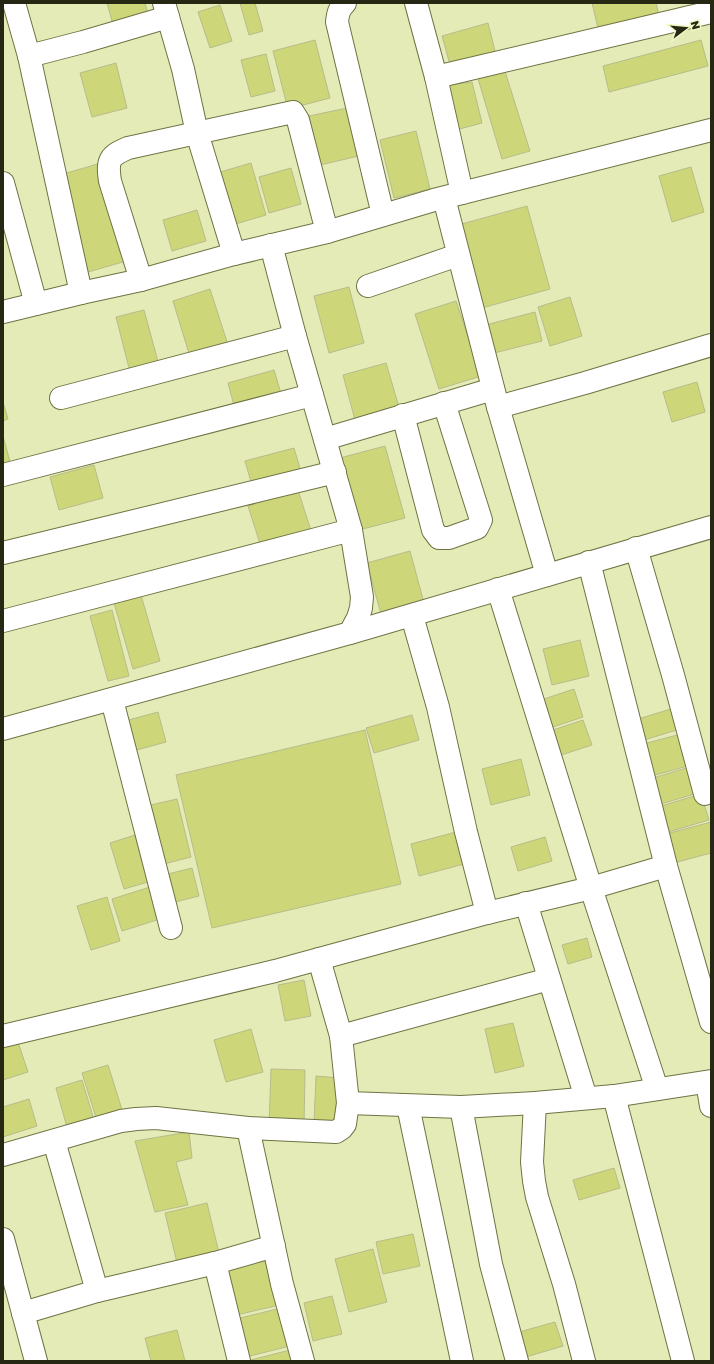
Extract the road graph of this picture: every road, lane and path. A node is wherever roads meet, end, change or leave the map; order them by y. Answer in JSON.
{"nodes":[{"id":1,"x":14,"y":3,"type":"edge"},
{"id":2,"x":345,"y":3,"type":"edge"},
{"id":3,"x":416,"y":3,"type":"edge"},
{"id":4,"x":166,"y":10,"type":"edge"},
{"id":5,"x":711,"y":12,"type":"edge"},
{"id":6,"x":30,"y":56,"type":"junction"},
{"id":7,"x":436,"y":77,"type":"junction"},
{"id":8,"x":711,"y":130,"type":"edge"},
{"id":9,"x":197,"y":133,"type":"junction"},
{"id":10,"x":3,"y":183,"type":"edge"},
{"id":11,"x":453,"y":196,"type":"junction"},
{"id":12,"x":382,"y":215,"type":"junction"},
{"id":13,"x":327,"y":232,"type":"junction"},
{"id":14,"x":271,"y":245,"type":"junction"},
{"id":15,"x":234,"y":254,"type":"junction"},
{"id":16,"x":458,"y":255,"type":"junction"},
{"id":17,"x":141,"y":280,"type":"junction"},
{"id":18,"x":368,"y":286,"type":"dead end"},
{"id":19,"x":81,"y":293,"type":"junction"},
{"id":20,"x":36,"y":304,"type":"junction"},
{"id":21,"x":3,"y":312,"type":"edge"},
{"id":22,"x":295,"y":336,"type":"junction"},
{"id":23,"x":711,"y":345,"type":"edge"},
{"id":24,"x":312,"y":395,"type":"junction"},
{"id":25,"x":61,"y":398,"type":"dead end"},
{"id":26,"x":496,"y":398,"type":"junction"},
{"id":27,"x":444,"y":403,"type":"junction"},
{"id":28,"x":403,"y":416,"type":"junction"},
{"id":29,"x":325,"y":439,"type":"junction"},
{"id":30,"x":335,"y":472,"type":"junction"},
{"id":31,"x":3,"y":475,"type":"edge"},
{"id":32,"x":711,"y":527,"type":"edge"},
{"id":33,"x":351,"y":530,"type":"junction"},
{"id":34,"x":636,"y":548,"type":"junction"},
{"id":35,"x":3,"y":553,"type":"edge"},
{"id":36,"x":589,"y":562,"type":"junction"},
{"id":37,"x":547,"y":575,"type":"junction"},
{"id":38,"x":498,"y":589,"type":"junction"},
{"id":39,"x":412,"y":616,"type":"junction"},
{"id":40,"x":3,"y":621,"type":"edge"},
{"id":41,"x":350,"y":633,"type":"junction"},
{"id":42,"x":112,"y":700,"type":"junction"},
{"id":43,"x":3,"y":729,"type":"edge"},
{"id":44,"x":705,"y":794,"type":"dead end"},
{"id":45,"x":666,"y":866,"type":"junction"},
{"id":46,"x":591,"y":888,"type":"junction"},
{"id":47,"x":526,"y":903,"type":"junction"},
{"id":48,"x":487,"y":913,"type":"junction"},
{"id":49,"x":171,"y":928,"type":"dead end"},
{"id":50,"x":319,"y":959,"type":"junction"},
{"id":51,"x":549,"y":979,"type":"junction"},
{"id":52,"x":711,"y":1022,"type":"edge"},
{"id":53,"x":3,"y":1036,"type":"edge"},
{"id":54,"x":341,"y":1036,"type":"junction"},
{"id":55,"x":709,"y":1081,"type":"edge"},
{"id":56,"x":657,"y":1089,"type":"junction"},
{"id":57,"x":614,"y":1096,"type":"junction"},
{"id":58,"x":586,"y":1098,"type":"junction"},
{"id":59,"x":348,"y":1103,"type":"junction"},
{"id":60,"x":535,"y":1103,"type":"junction"},
{"id":61,"x":408,"y":1106,"type":"junction"},
{"id":62,"x":711,"y":1106,"type":"edge"},
{"id":63,"x":461,"y":1107,"type":"junction"},
{"id":64,"x":248,"y":1128,"type":"junction"},
{"id":65,"x":54,"y":1141,"type":"junction"},
{"id":66,"x":3,"y":1155,"type":"edge"},
{"id":67,"x":3,"y":1239,"type":"edge"},
{"id":68,"x":274,"y":1246,"type":"junction"},
{"id":69,"x":215,"y":1263,"type":"junction"},
{"id":70,"x":97,"y":1291,"type":"junction"},
{"id":71,"x":23,"y":1313,"type":"junction"},
{"id":72,"x":36,"y":1361,"type":"edge"},
{"id":73,"x":239,"y":1361,"type":"edge"},
{"id":74,"x":303,"y":1361,"type":"edge"},
{"id":75,"x":462,"y":1361,"type":"edge"},
{"id":76,"x":517,"y":1361,"type":"edge"},
{"id":77,"x":584,"y":1361,"type":"edge"},
{"id":78,"x":683,"y":1361,"type":"edge"}],
"edges":[{"from":1,"to":6,"type":"street"},
{"from":2,"to":12,"type":"street"},
{"from":3,"to":7,"type":"street"},
{"from":4,"to":6,"type":"street"},
{"from":4,"to":9,"type":"street"},
{"from":5,"to":7,"type":"street"},
{"from":6,"to":19,"type":"street"},
{"from":7,"to":11,"type":"street"},
{"from":8,"to":11,"type":"street"},
{"from":9,"to":13,"type":"street"},
{"from":9,"to":15,"type":"street"},
{"from":9,"to":17,"type":"street"},
{"from":10,"to":20,"type":"street"},
{"from":11,"to":12,"type":"street"},
{"from":11,"to":16,"type":"street"},
{"from":12,"to":13,"type":"street"},
{"from":13,"to":14,"type":"street"},
{"from":14,"to":15,"type":"street"},
{"from":14,"to":22,"type":"street"},
{"from":15,"to":17,"type":"street"},
{"from":16,"to":18,"type":"street"},
{"from":16,"to":26,"type":"street"},
{"from":17,"to":19,"type":"street"},
{"from":19,"to":20,"type":"street"},
{"from":20,"to":21,"type":"street"},
{"from":22,"to":24,"type":"street"},
{"from":22,"to":25,"type":"street"},
{"from":23,"to":26,"type":"street"},
{"from":24,"to":29,"type":"street"},
{"from":24,"to":31,"type":"street"},
{"from":26,"to":27,"type":"street"},
{"from":26,"to":37,"type":"street"},
{"from":27,"to":28,"type":"street"},
{"from":27,"to":28,"type":"street"},
{"from":28,"to":29,"type":"street"},
{"from":29,"to":30,"type":"street"},
{"from":30,"to":33,"type":"street"},
{"from":30,"to":35,"type":"street"},
{"from":32,"to":34,"type":"street"},
{"from":33,"to":40,"type":"street"},
{"from":33,"to":41,"type":"street"},
{"from":34,"to":36,"type":"street"},
{"from":34,"to":44,"type":"street"},
{"from":36,"to":37,"type":"street"},
{"from":36,"to":45,"type":"street"},
{"from":37,"to":38,"type":"street"},
{"from":38,"to":39,"type":"street"},
{"from":38,"to":46,"type":"street"},
{"from":39,"to":41,"type":"street"},
{"from":39,"to":48,"type":"street"},
{"from":41,"to":42,"type":"street"},
{"from":42,"to":43,"type":"street"},
{"from":42,"to":49,"type":"street"},
{"from":45,"to":46,"type":"street"},
{"from":45,"to":52,"type":"street"},
{"from":46,"to":47,"type":"street"},
{"from":46,"to":56,"type":"street"},
{"from":47,"to":48,"type":"street"},
{"from":47,"to":51,"type":"street"},
{"from":48,"to":50,"type":"street"},
{"from":50,"to":53,"type":"street"},
{"from":50,"to":54,"type":"street"},
{"from":51,"to":54,"type":"street"},
{"from":51,"to":58,"type":"street"},
{"from":54,"to":59,"type":"street"},
{"from":55,"to":56,"type":"street"},
{"from":55,"to":62,"type":"street"},
{"from":56,"to":57,"type":"street"},
{"from":57,"to":58,"type":"street"},
{"from":57,"to":78,"type":"street"},
{"from":58,"to":60,"type":"street"},
{"from":59,"to":61,"type":"street"},
{"from":59,"to":64,"type":"street"},
{"from":60,"to":63,"type":"street"},
{"from":60,"to":77,"type":"street"},
{"from":61,"to":63,"type":"street"},
{"from":61,"to":75,"type":"street"},
{"from":63,"to":76,"type":"street"},
{"from":64,"to":65,"type":"street"},
{"from":64,"to":68,"type":"street"},
{"from":65,"to":66,"type":"street"},
{"from":65,"to":70,"type":"street"},
{"from":67,"to":71,"type":"street"},
{"from":68,"to":69,"type":"street"},
{"from":68,"to":74,"type":"street"},
{"from":69,"to":70,"type":"street"},
{"from":69,"to":73,"type":"street"},
{"from":70,"to":71,"type":"street"},
{"from":71,"to":72,"type":"street"}]}
